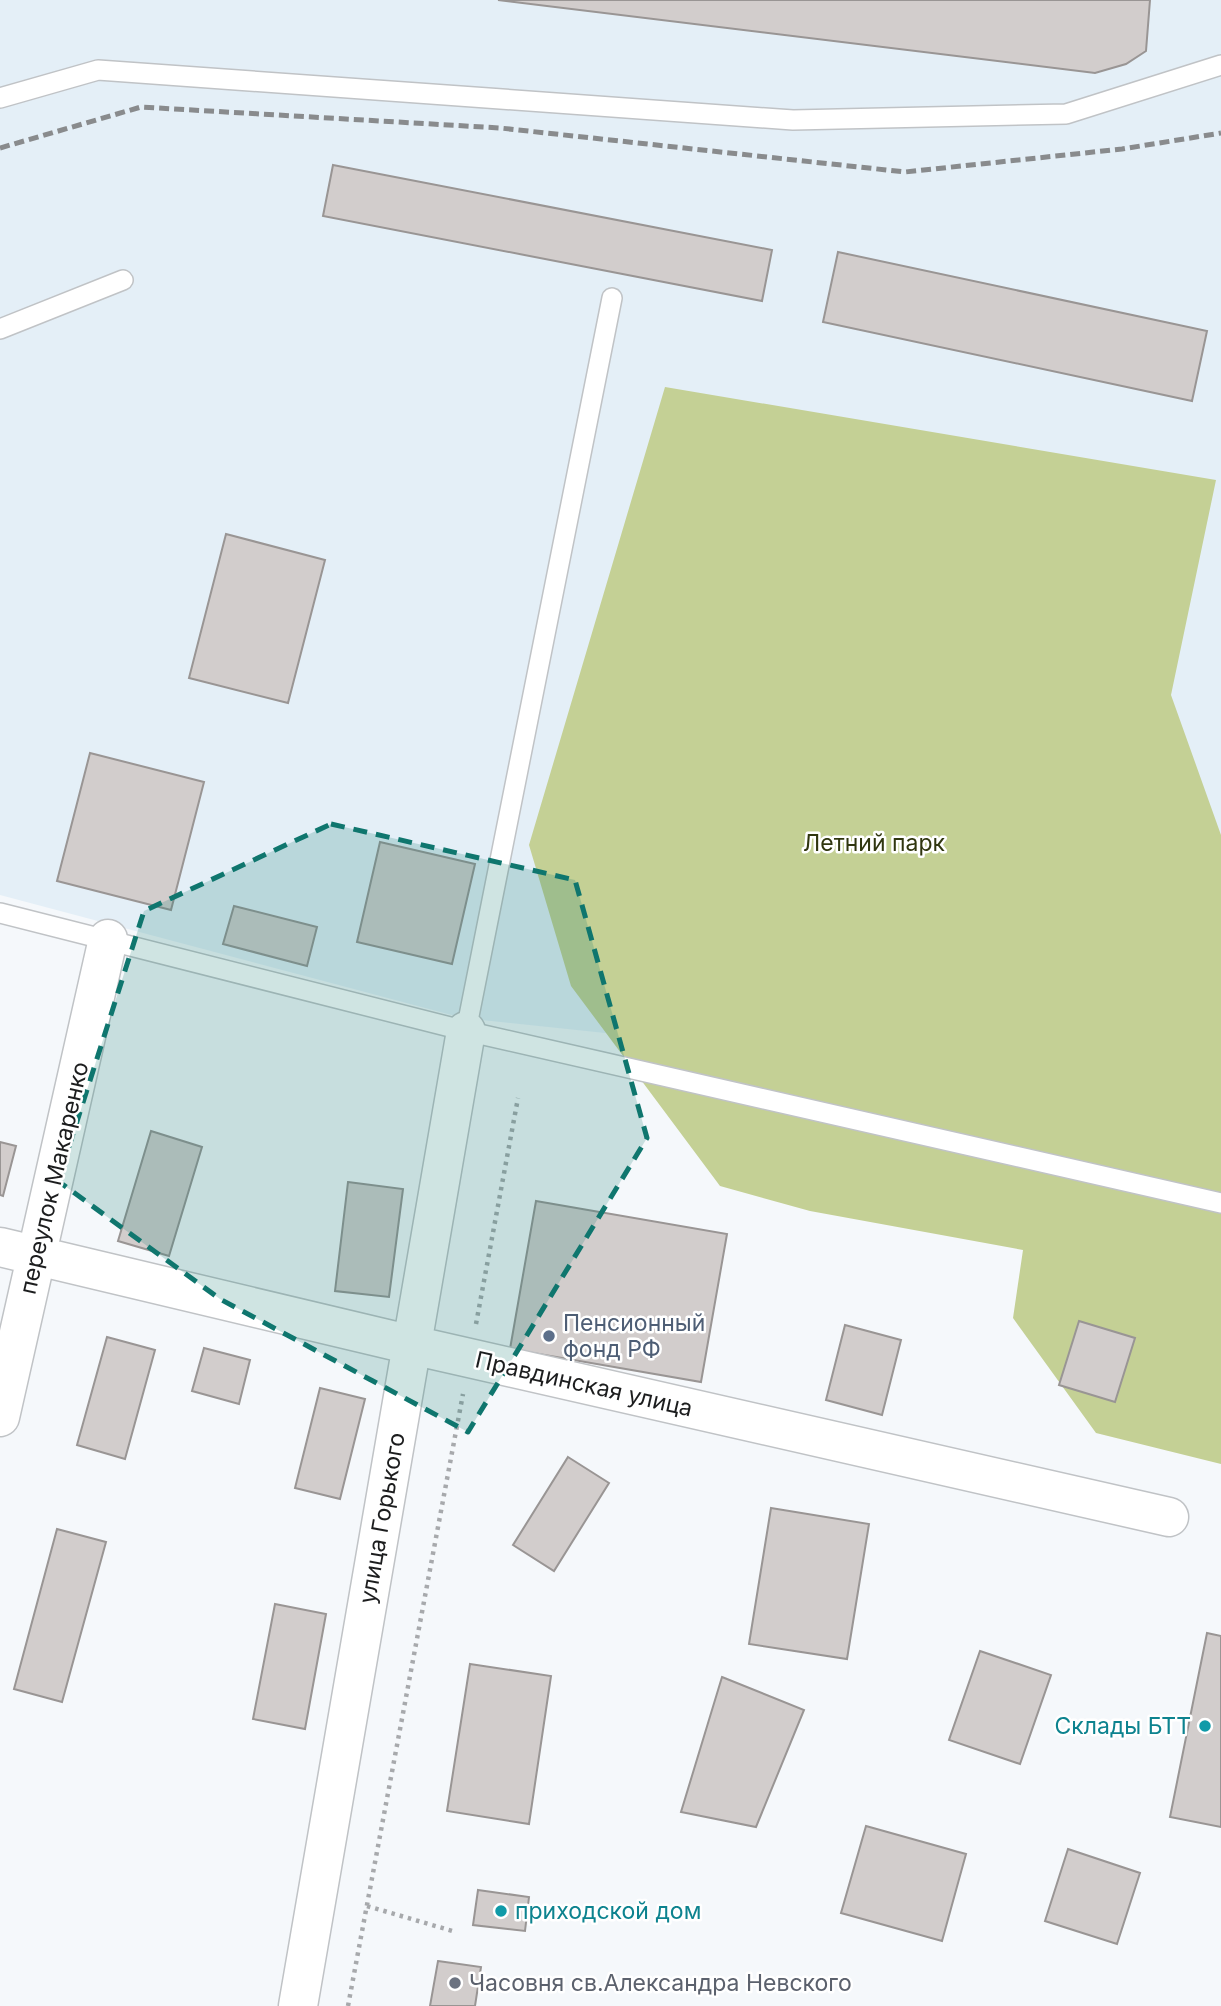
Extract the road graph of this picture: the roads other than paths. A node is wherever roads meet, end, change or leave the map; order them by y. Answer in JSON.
{"nodes":[{"id":1,"x":1221,"y":65,"type":"edge"},
{"id":2,"x":0,"y":97,"type":"edge"},
{"id":3,"x":122,"y":280,"type":"dead end"},
{"id":4,"x":612,"y":298,"type":"dead end"},
{"id":5,"x":0,"y":329,"type":"edge"},
{"id":6,"x":0,"y":913,"type":"edge"},
{"id":7,"x":108,"y":939,"type":"junction"},
{"id":8,"x":466,"y":1031,"type":"junction"},
{"id":9,"x":1221,"y":1203,"type":"edge"},
{"id":10,"x":0,"y":1247,"type":"edge"},
{"id":11,"x":37,"y":1256,"type":"junction"},
{"id":12,"x":412,"y":1345,"type":"junction"},
{"id":13,"x":0,"y":1417,"type":"edge"},
{"id":14,"x":1168,"y":1517,"type":"dead end"},
{"id":15,"x":298,"y":2006,"type":"edge"}],
"edges":[{"from":1,"to":2,"type":"lane"},
{"from":3,"to":5,"type":"lane"},
{"from":4,"to":8,"type":"lane"},
{"from":6,"to":7,"type":"lane"},
{"from":7,"to":8,"type":"lane"},
{"from":7,"to":11,"type":"street","name":"переулок Макаренко"},
{"from":8,"to":9,"type":"lane"},
{"from":8,"to":12,"type":"street","name":"улица Горького"},
{"from":10,"to":11,"type":"street","name":"Правдинская улица"},
{"from":11,"to":12,"type":"street","name":"Правдинская улица"},
{"from":11,"to":13,"type":"street","name":"переулок Макаренко"},
{"from":12,"to":14,"type":"street","name":"Правдинская улица"},
{"from":12,"to":15,"type":"street","name":"улица Горького"}]}
